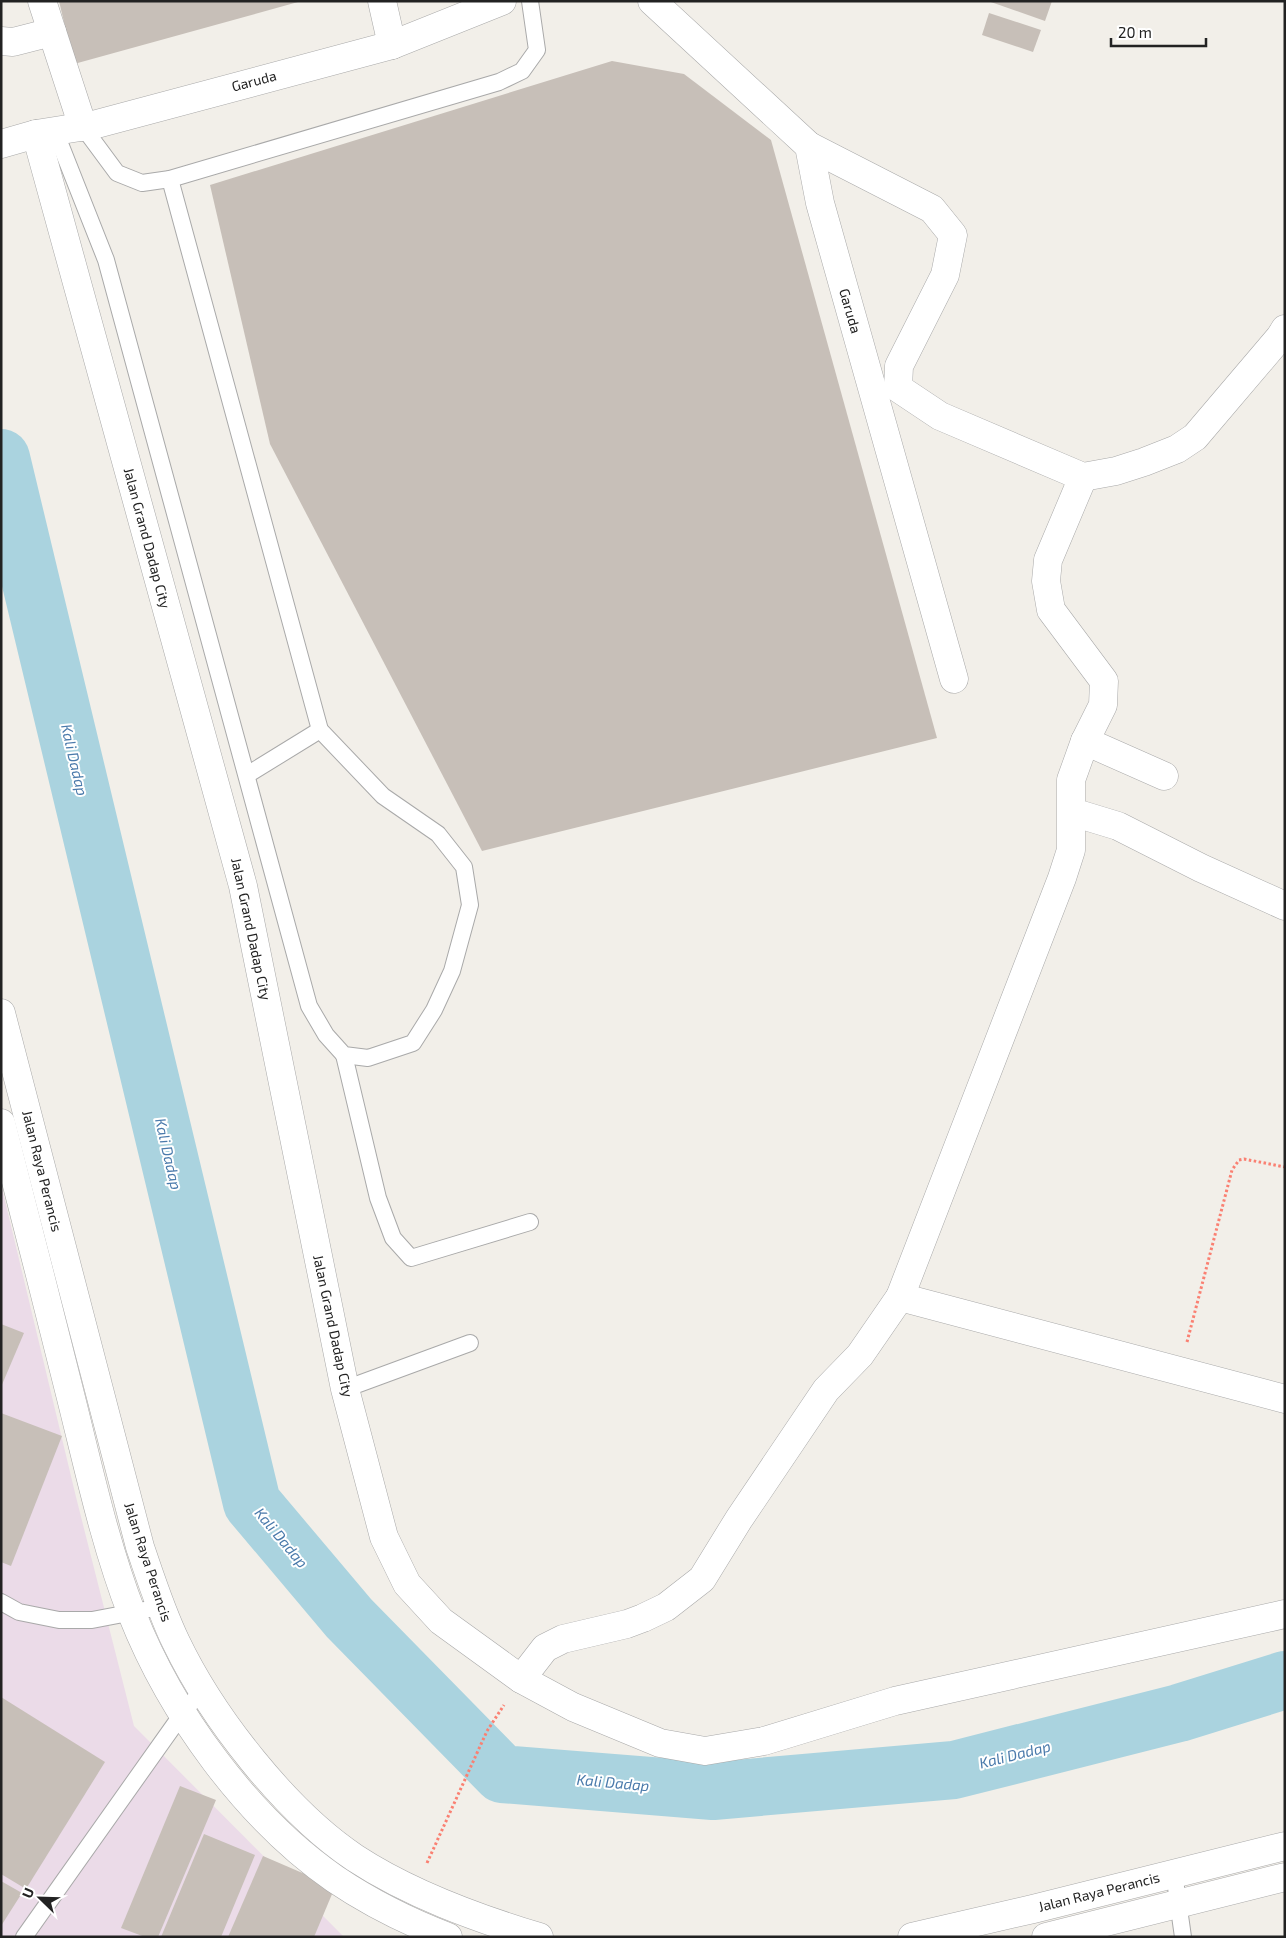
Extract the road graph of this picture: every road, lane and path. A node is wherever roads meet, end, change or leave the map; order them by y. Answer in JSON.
{"nodes":[{"id":1,"x":42,"y":1,"type":"edge"},
{"id":2,"x":382,"y":1,"type":"edge"},
{"id":3,"x":502,"y":1,"type":"edge"},
{"id":4,"x":530,"y":1,"type":"edge"},
{"id":5,"x":652,"y":1,"type":"edge"},
{"id":6,"x":52,"y":32,"type":"junction"},
{"id":7,"x":1,"y":41,"type":"edge"},
{"id":8,"x":392,"y":45,"type":"junction"},
{"id":9,"x":83,"y":127,"type":"junction"},
{"id":10,"x":46,"y":132,"type":"junction"},
{"id":11,"x":1,"y":144,"type":"edge"},
{"id":12,"x":809,"y":146,"type":"junction"},
{"id":13,"x":170,"y":179,"type":"junction"},
{"id":14,"x":1283,"y":335,"type":"edge"},
{"id":15,"x":1083,"y":477,"type":"junction"},
{"id":16,"x":954,"y":680,"type":"dead end"},
{"id":17,"x":320,"y":730,"type":"junction"},
{"id":18,"x":1085,"y":741,"type":"junction"},
{"id":19,"x":247,"y":775,"type":"junction"},
{"id":20,"x":1164,"y":776,"type":"dead end"},
{"id":21,"x":1072,"y":812,"type":"junction"},
{"id":22,"x":1285,"y":906,"type":"edge"},
{"id":23,"x":1,"y":1014,"type":"edge"},
{"id":24,"x":344,"y":1055,"type":"junction"},
{"id":25,"x":1,"y":1123,"type":"edge"},
{"id":26,"x":1285,"y":1167,"type":"edge"},
{"id":27,"x":530,"y":1222,"type":"dead end"},
{"id":28,"x":900,"y":1296,"type":"junction"},
{"id":29,"x":470,"y":1342,"type":"dead end"},
{"id":30,"x":1180,"y":1370,"type":"junction"},
{"id":31,"x":345,"y":1389,"type":"junction"},
{"id":32,"x":1285,"y":1399,"type":"edge"},
{"id":33,"x":1,"y":1602,"type":"edge"},
{"id":34,"x":160,"y":1607,"type":"junction"},
{"id":35,"x":132,"y":1613,"type":"junction"},
{"id":36,"x":1285,"y":1614,"type":"edge"},
{"id":37,"x":521,"y":1679,"type":"junction"},
{"id":38,"x":202,"y":1690,"type":"junction"},
{"id":39,"x":182,"y":1714,"type":"junction"},
{"id":40,"x":487,"y":1731,"type":"dead end"},
{"id":41,"x":440,"y":1836,"type":"dead end"},
{"id":42,"x":1285,"y":1846,"type":"edge"},
{"id":43,"x":1174,"y":1873,"type":"junction"},
{"id":44,"x":1285,"y":1877,"type":"edge"},
{"id":45,"x":1179,"y":1904,"type":"junction"},
{"id":46,"x":1033,"y":1909,"type":"junction"},
{"id":47,"x":506,"y":1932,"type":"edge"},
{"id":48,"x":24,"y":1937,"type":"edge"},
{"id":49,"x":448,"y":1937,"type":"edge"},
{"id":50,"x":538,"y":1937,"type":"edge"},
{"id":51,"x":912,"y":1937,"type":"edge"},
{"id":52,"x":1037,"y":1937,"type":"edge"},
{"id":53,"x":1046,"y":1937,"type":"edge"},
{"id":54,"x":1183,"y":1937,"type":"edge"}],
"edges":[{"from":1,"to":6,"type":"street"},
{"from":2,"to":8,"type":"street"},
{"from":3,"to":8,"type":"street","name":"Garuda"},
{"from":4,"to":13,"type":"lane"},
{"from":5,"to":12,"type":"street"},
{"from":6,"to":7,"type":"street"},
{"from":6,"to":9,"type":"street"},
{"from":8,"to":9,"type":"street","name":"Garuda"},
{"from":9,"to":10,"type":"street","name":"Garuda"},
{"from":9,"to":13,"type":"lane"},
{"from":10,"to":11,"type":"street","name":"Garuda"},
{"from":10,"to":19,"type":"lane"},
{"from":10,"to":31,"type":"street","name":"Jalan Grand Dadap City"},
{"from":12,"to":15,"type":"street"},
{"from":12,"to":16,"type":"street","name":"Garuda"},
{"from":13,"to":17,"type":"lane"},
{"from":14,"to":15,"type":"street"},
{"from":15,"to":18,"type":"street"},
{"from":17,"to":19,"type":"lane"},
{"from":17,"to":24,"type":"lane"},
{"from":18,"to":20,"type":"street"},
{"from":18,"to":21,"type":"street"},
{"from":19,"to":24,"type":"lane"},
{"from":21,"to":22,"type":"street"},
{"from":21,"to":28,"type":"street"},
{"from":23,"to":34,"type":"street","name":"Jalan Raya Perancis"},
{"from":24,"to":27,"type":"lane"},
{"from":25,"to":35,"type":"street","name":"Jalan Raya Perancis"},
{"from":26,"to":30,"type":"path"},
{"from":28,"to":30,"type":"street"},
{"from":28,"to":37,"type":"street"},
{"from":29,"to":31,"type":"lane"},
{"from":30,"to":32,"type":"street"},
{"from":31,"to":37,"type":"street","name":"Jalan Grand Dadap City"},
{"from":33,"to":35,"type":"lane"},
{"from":34,"to":35,"type":"lane"},
{"from":34,"to":38,"type":"street","name":"Jalan Raya Perancis"},
{"from":35,"to":39,"type":"street","name":"Jalan Raya Perancis"},
{"from":36,"to":37,"type":"street","name":"Jalan Grand Dadap City"},
{"from":38,"to":39,"type":"lane"},
{"from":38,"to":47,"type":"street","name":"Jalan Raya Perancis"},
{"from":39,"to":48,"type":"lane"},
{"from":39,"to":49,"type":"street","name":"Jalan Raya Perancis"},
{"from":40,"to":41,"type":"path"},
{"from":42,"to":43,"type":"street","name":"Jalan Raya Perancis"},
{"from":43,"to":45,"type":"lane"},
{"from":43,"to":46,"type":"street","name":"Jalan Raya Perancis"},
{"from":44,"to":45,"type":"street"},
{"from":45,"to":53,"type":"street"},
{"from":45,"to":54,"type":"lane"},
{"from":46,"to":51,"type":"street","name":"Jalan Raya Perancis"},
{"from":46,"to":52,"type":"lane"},
{"from":47,"to":50,"type":"street","name":"Jalan Raya Perancis"}]}
